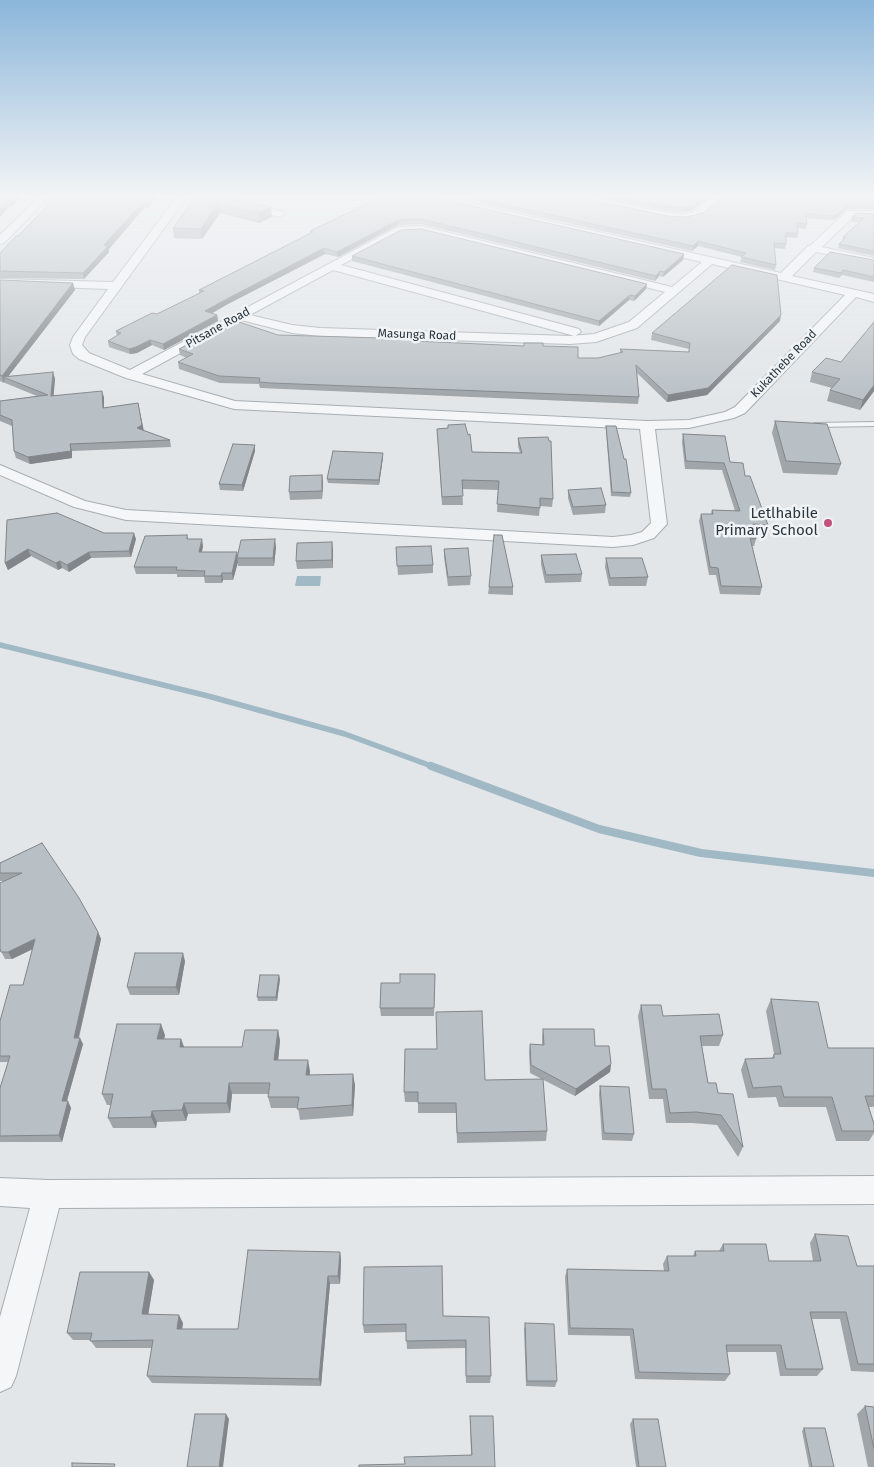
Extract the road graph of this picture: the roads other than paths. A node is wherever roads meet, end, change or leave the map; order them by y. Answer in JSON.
{"nodes":[{"id":1,"x":133,"y":262,"type":"edge"},
{"id":2,"x":338,"y":262,"type":"edge"},
{"id":3,"x":563,"y":262,"type":"edge"},
{"id":4,"x":708,"y":262,"type":"edge"},
{"id":5,"x":722,"y":262,"type":"edge"},
{"id":6,"x":798,"y":262,"type":"edge"},
{"id":7,"x":331,"y":266,"type":"junction"},
{"id":8,"x":784,"y":277,"type":"junction"},
{"id":9,"x":0,"y":282,"type":"edge"},
{"id":10,"x":116,"y":286,"type":"junction"},
{"id":11,"x":674,"y":290,"type":"junction"},
{"id":12,"x":853,"y":294,"type":"junction"},
{"id":13,"x":874,"y":298,"type":"edge"},
{"id":14,"x":239,"y":316,"type":"junction"},
{"id":15,"x":596,"y":338,"type":"junction"},
{"id":16,"x":131,"y":375,"type":"junction"},
{"id":17,"x":874,"y":424,"type":"edge"},
{"id":18,"x":647,"y":425,"type":"junction"},
{"id":19,"x":802,"y":425,"type":"edge"},
{"id":20,"x":0,"y":470,"type":"edge"},
{"id":21,"x":874,"y":1190,"type":"edge"},
{"id":22,"x":0,"y":1192,"type":"edge"},
{"id":23,"x":48,"y":1194,"type":"junction"},
{"id":24,"x":0,"y":1376,"type":"edge"}],
"edges":[{"from":1,"to":10,"type":"street"},
{"from":2,"to":7,"type":"street","name":"Pitsane Road"},
{"from":3,"to":11,"type":"street","name":"Pitsane Road"},
{"from":4,"to":11,"type":"street","name":"Masunga Road"},
{"from":5,"to":8,"type":"street"},
{"from":6,"to":8,"type":"street"},
{"from":7,"to":14,"type":"street","name":"Pitsane Road"},
{"from":7,"to":15,"type":"street"},
{"from":8,"to":12,"type":"street"},
{"from":9,"to":10,"type":"street"},
{"from":10,"to":16,"type":"street","name":"Kukathebe Road"},
{"from":11,"to":15,"type":"street","name":"Masunga Road"},
{"from":12,"to":13,"type":"street"},
{"from":12,"to":18,"type":"street","name":"Kukathebe Road"},
{"from":14,"to":15,"type":"street","name":"Masunga Road"},
{"from":14,"to":16,"type":"street","name":"Pitsane Road"},
{"from":16,"to":18,"type":"street","name":"Kukathebe Road"},
{"from":17,"to":19,"type":"lane"},
{"from":18,"to":20,"type":"street"},
{"from":21,"to":23,"type":"street"},
{"from":22,"to":23,"type":"street"},
{"from":23,"to":24,"type":"street"}]}
